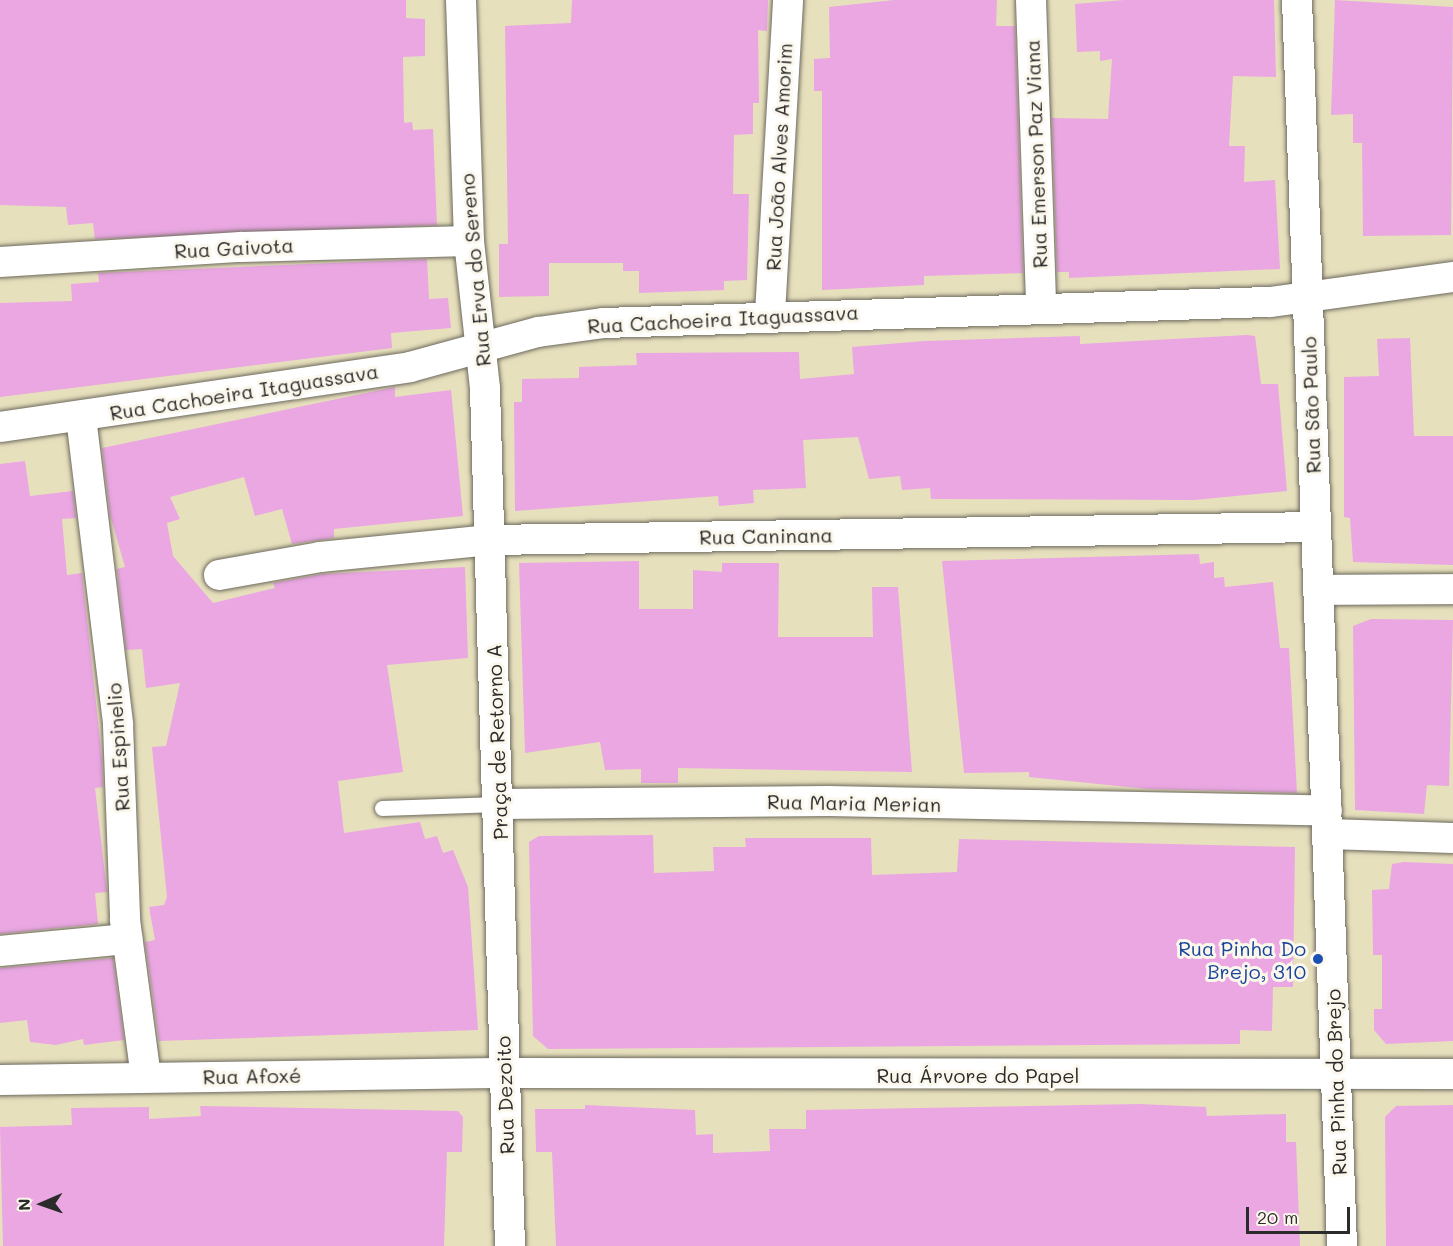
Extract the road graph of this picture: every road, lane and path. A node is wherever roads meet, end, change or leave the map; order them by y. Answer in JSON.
{"nodes":[{"id":1,"x":461,"y":0,"type":"edge"},
{"id":2,"x":788,"y":0,"type":"edge"},
{"id":3,"x":1031,"y":0,"type":"edge"},
{"id":4,"x":1298,"y":0,"type":"edge"},
{"id":5,"x":469,"y":241,"type":"junction"},
{"id":6,"x":0,"y":262,"type":"edge"},
{"id":7,"x":1453,"y":277,"type":"edge"},
{"id":8,"x":1306,"y":298,"type":"junction"},
{"id":9,"x":1041,"y":307,"type":"junction"},
{"id":10,"x":770,"y":314,"type":"junction"},
{"id":11,"x":481,"y":349,"type":"junction"},
{"id":12,"x":81,"y":417,"type":"junction"},
{"id":13,"x":0,"y":428,"type":"edge"},
{"id":14,"x":1316,"y":527,"type":"junction"},
{"id":15,"x":490,"y":540,"type":"junction"},
{"id":16,"x":219,"y":575,"type":"dead end"},
{"id":17,"x":1453,"y":589,"type":"edge"},
{"id":18,"x":1318,"y":590,"type":"junction"},
{"id":19,"x":498,"y":804,"type":"junction"},
{"id":20,"x":382,"y":808,"type":"dead end"},
{"id":21,"x":1327,"y":822,"type":"junction"},
{"id":22,"x":1453,"y":838,"type":"edge"},
{"id":23,"x":127,"y":939,"type":"junction"},
{"id":24,"x":503,"y":944,"type":"joint"},
{"id":25,"x":0,"y":951,"type":"edge"},
{"id":26,"x":503,"y":1073,"type":"junction"},
{"id":27,"x":1453,"y":1074,"type":"edge"},
{"id":28,"x":1334,"y":1075,"type":"junction"},
{"id":29,"x":146,"y":1077,"type":"junction"},
{"id":30,"x":0,"y":1080,"type":"edge"},
{"id":31,"x":510,"y":1246,"type":"edge"},
{"id":32,"x":1342,"y":1246,"type":"edge"}],
"edges":[{"from":1,"to":5,"type":"street","name":"Rua Erva do Sereno"},
{"from":2,"to":10,"type":"street","name":"Rua João Alves Amorim"},
{"from":3,"to":9,"type":"street","name":"Rua Emerson Paz Viana"},
{"from":4,"to":8,"type":"street","name":"Rua São Paulo"},
{"from":5,"to":6,"type":"street","name":"Rua Gaivota"},
{"from":5,"to":11,"type":"street","name":"Rua Erva do Sereno"},
{"from":7,"to":8,"type":"street","name":"Rua Cachoeira Itaguassava"},
{"from":8,"to":9,"type":"street","name":"Rua Cachoeira Itaguassava"},
{"from":8,"to":14,"type":"street","name":"Rua São Paulo"},
{"from":9,"to":10,"type":"street","name":"Rua Cachoeira Itaguassava"},
{"from":10,"to":11,"type":"street","name":"Rua Cachoeira Itaguassava"},
{"from":11,"to":12,"type":"street","name":"Rua Cachoeira Itaguassava"},
{"from":11,"to":15,"type":"street","name":"Rua Erva do Sereno"},
{"from":12,"to":13,"type":"street","name":"Rua Cachoeira Itaguassava"},
{"from":12,"to":23,"type":"street","name":"Rua Espinelio"},
{"from":14,"to":15,"type":"street","name":"Rua Caninana"},
{"from":14,"to":18,"type":"street","name":"Rua São Paulo"},
{"from":15,"to":16,"type":"street","name":"Rua Caninana"},
{"from":15,"to":19,"type":"street","name":"Praça de Retorno A"},
{"from":17,"to":18,"type":"street"},
{"from":18,"to":21,"type":"street","name":"Rua São Paulo"},
{"from":19,"to":20,"type":"lane","name":"Rua Maria Merian"},
{"from":19,"to":21,"type":"street","name":"Rua Maria Merian"},
{"from":19,"to":24,"type":"street","name":"Praça de Retorno A"},
{"from":21,"to":22,"type":"street","name":"Rua Maria Merian"},
{"from":21,"to":28,"type":"street","name":"Rua Pinha do Brejo"},
{"from":23,"to":25,"type":"street"},
{"from":23,"to":29,"type":"street","name":"Rua Espinelio"},
{"from":24,"to":26,"type":"street","name":"Rua Dezoito"},
{"from":26,"to":28,"type":"street","name":"Rua Árvore do Papel"},
{"from":26,"to":29,"type":"street","name":"Rua Afoxé"},
{"from":26,"to":31,"type":"street","name":"Rua Dezoito"},
{"from":27,"to":28,"type":"street","name":"Rua Árvore do Papel"},
{"from":28,"to":32,"type":"street","name":"Rua Pinha do Brejo"},
{"from":29,"to":30,"type":"street","name":"Rua Afoxé"}]}
